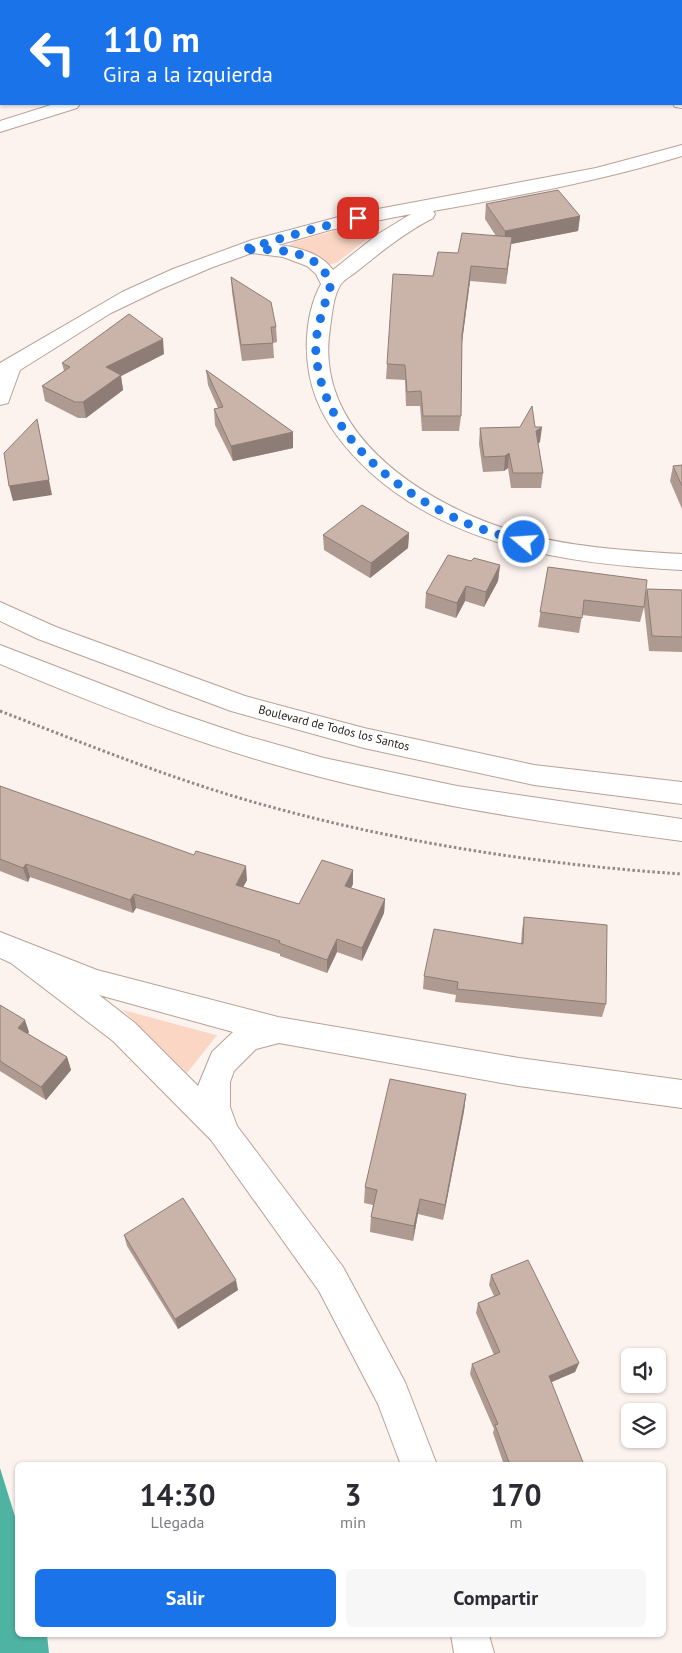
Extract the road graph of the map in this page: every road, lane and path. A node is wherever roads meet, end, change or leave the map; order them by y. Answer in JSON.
{"nodes":[{"id":1,"x":68,"y":105,"type":"edge"},
{"id":2,"x":0,"y":126,"type":"edge"},
{"id":3,"x":682,"y":150,"type":"edge"},
{"id":4,"x":640,"y":164,"type":"junction"},
{"id":5,"x":682,"y":167,"type":"edge"},
{"id":6,"x":450,"y":202,"type":"junction"},
{"id":7,"x":242,"y":250,"type":"junction"},
{"id":8,"x":331,"y":284,"type":"junction"},
{"id":9,"x":6,"y":368,"type":"edge"},
{"id":10,"x":0,"y":398,"type":"edge"},
{"id":11,"x":682,"y":562,"type":"edge"},
{"id":12,"x":0,"y":611,"type":"edge"},
{"id":13,"x":0,"y":654,"type":"edge"},
{"id":14,"x":0,"y":711,"type":"edge"},
{"id":15,"x":682,"y":793,"type":"edge"},
{"id":16,"x":682,"y":830,"type":"edge"},
{"id":17,"x":682,"y":874,"type":"edge"},
{"id":18,"x":11,"y":949,"type":"edge"},
{"id":19,"x":279,"y":1030,"type":"junction"},
{"id":20,"x":682,"y":1094,"type":"edge"},
{"id":21,"x":225,"y":1135,"type":"junction"},
{"id":22,"x":418,"y":1462,"type":"edge"},
{"id":23,"x":470,"y":1637,"type":"edge"},
{"id":24,"x":474,"y":1653,"type":"edge"}],
"edges":[{"from":1,"to":2,"type":"street"},
{"from":3,"to":4,"type":"street"},
{"from":4,"to":5,"type":"street"},
{"from":4,"to":6,"type":"street"},
{"from":6,"to":7,"type":"street"},
{"from":6,"to":8,"type":"street"},
{"from":7,"to":8,"type":"street"},
{"from":7,"to":9,"type":"street"},
{"from":8,"to":11,"type":"street"},
{"from":9,"to":10,"type":"street"},
{"from":12,"to":15,"type":"street","name":"Boulevard de Todos los Santos"},
{"from":13,"to":16,"type":"street"},
{"from":14,"to":17,"type":"path"},
{"from":18,"to":19,"type":"street"},
{"from":18,"to":21,"type":"street"},
{"from":19,"to":20,"type":"street"},
{"from":19,"to":21,"type":"street"},
{"from":21,"to":22,"type":"street"},
{"from":23,"to":24,"type":"street"}]}
